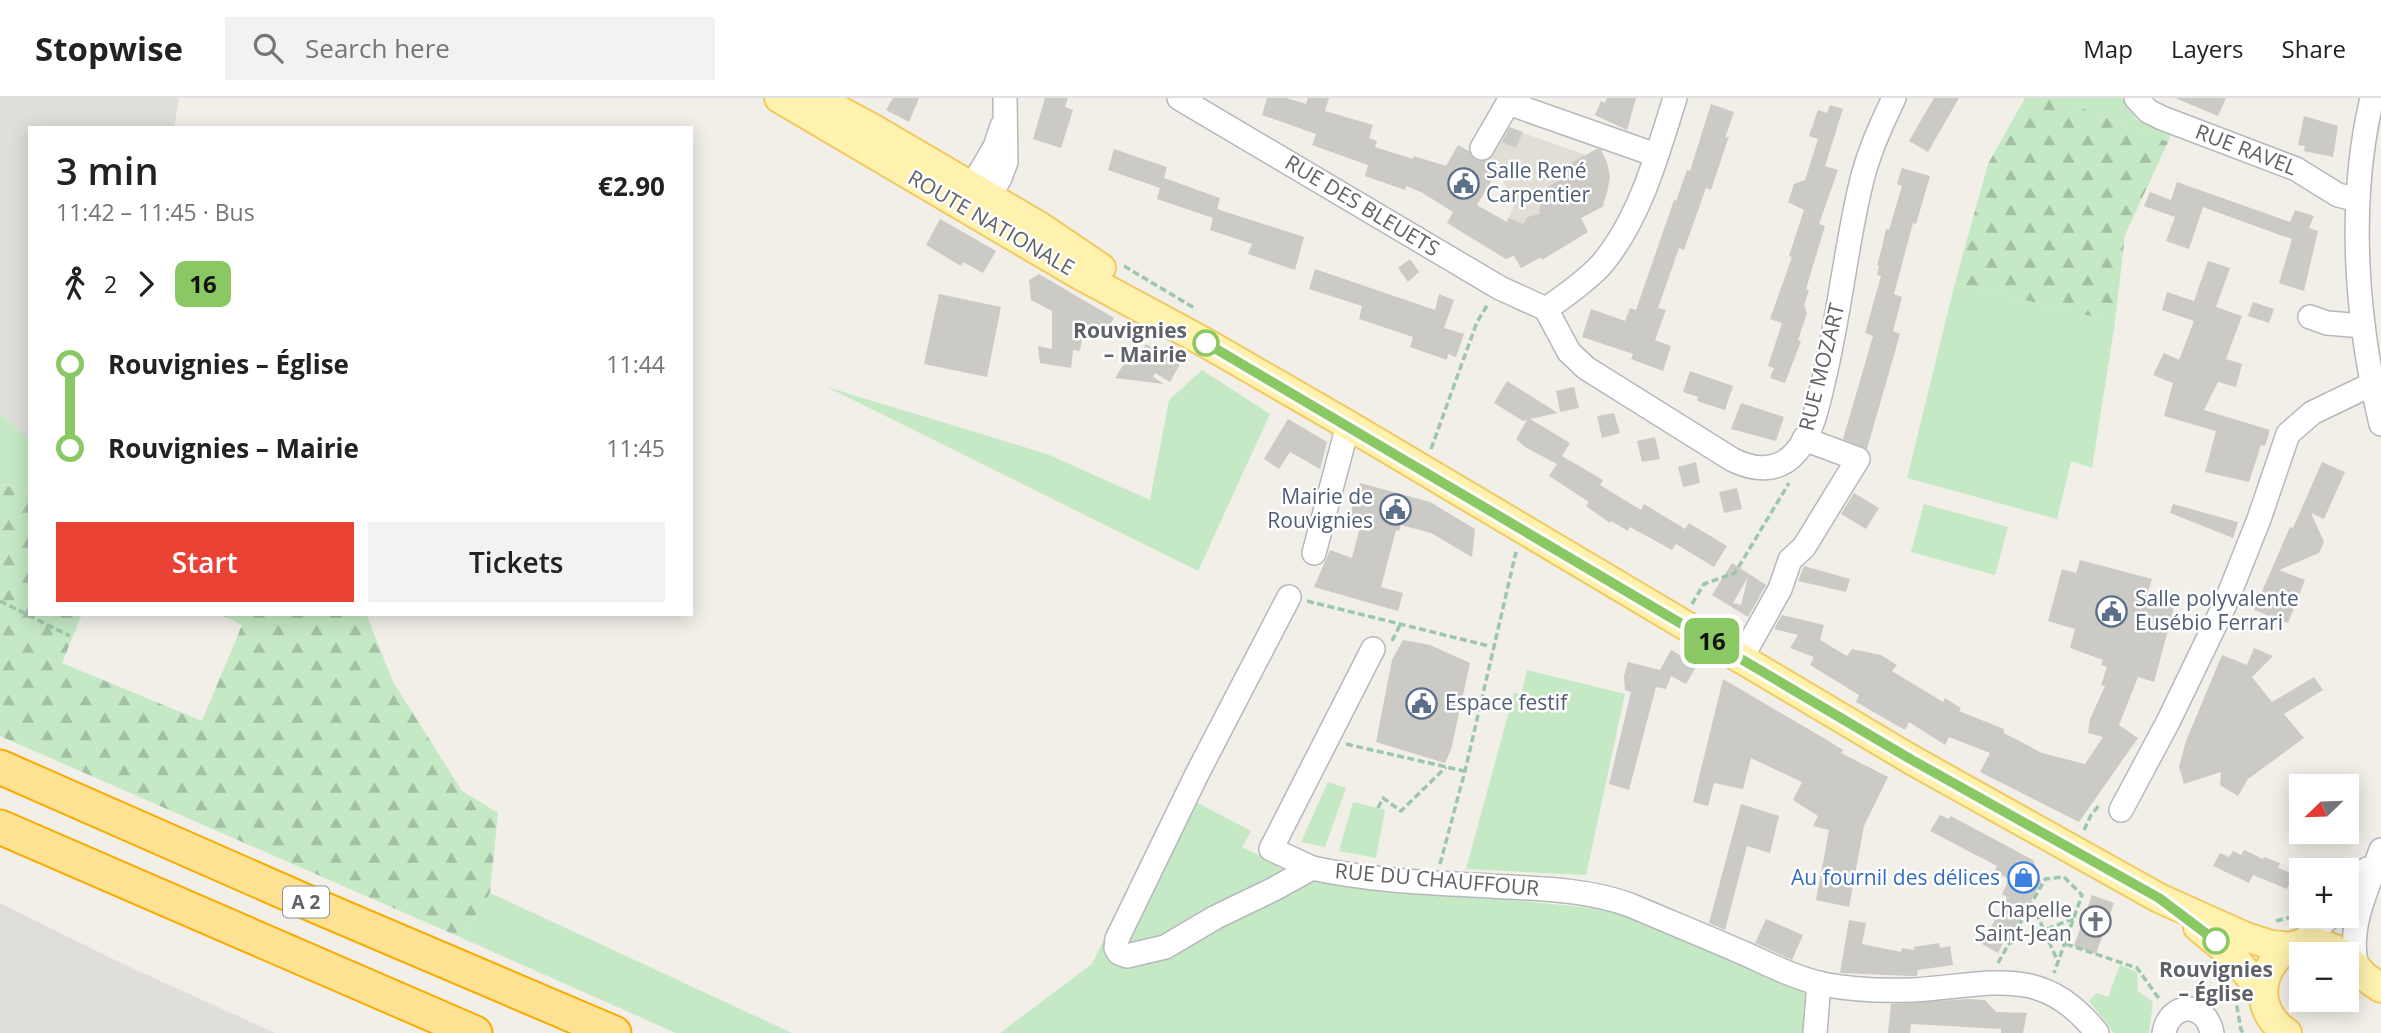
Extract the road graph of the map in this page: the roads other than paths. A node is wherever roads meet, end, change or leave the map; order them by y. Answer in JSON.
{"nodes":[{"id":1,"x":779,"y":98,"type":"edge"},
{"id":2,"x":816,"y":98,"type":"edge"},
{"id":3,"x":1179,"y":98,"type":"edge"},
{"id":4,"x":1675,"y":98,"type":"edge"},
{"id":5,"x":1894,"y":98,"type":"edge"},
{"id":6,"x":2136,"y":98,"type":"edge"},
{"id":7,"x":2372,"y":98,"type":"edge"},
{"id":8,"x":1005,"y":107,"type":"edge"},
{"id":9,"x":1482,"y":148,"type":"dead end"},
{"id":10,"x":1657,"y":155,"type":"junction"},
{"id":11,"x":2358,"y":200,"type":"junction"},
{"id":12,"x":975,"y":201,"type":"junction"},
{"id":13,"x":1546,"y":309,"type":"junction"},
{"id":14,"x":2310,"y":317,"type":"dead end"},
{"id":15,"x":2363,"y":326,"type":"junction"},
{"id":16,"x":2372,"y":384,"type":"junction"},
{"id":17,"x":2381,"y":424,"type":"edge"},
{"id":18,"x":1348,"y":425,"type":"junction"},
{"id":19,"x":1798,"y":448,"type":"junction"},
{"id":20,"x":1314,"y":553,"type":"dead end"},
{"id":21,"x":1289,"y":597,"type":"road end"},
{"id":22,"x":1373,"y":649,"type":"dead end"},
{"id":23,"x":1741,"y":659,"type":"junction"},
{"id":24,"x":0,"y":767,"type":"edge"},
{"id":25,"x":2121,"y":810,"type":"dead end"},
{"id":26,"x":0,"y":827,"type":"edge"},
{"id":27,"x":2381,"y":850,"type":"edge"},
{"id":28,"x":1312,"y":868,"type":"junction"},
{"id":29,"x":2359,"y":881,"type":"edge"},
{"id":30,"x":2159,"y":898,"type":"junction"},
{"id":31,"x":2316,"y":928,"type":"edge"},
{"id":32,"x":2300,"y":942,"type":"edge"},
{"id":33,"x":2355,"y":942,"type":"edge"},
{"id":34,"x":2289,"y":945,"type":"edge"},
{"id":35,"x":2289,"y":949,"type":"edge"},
{"id":36,"x":1819,"y":983,"type":"junction"},
{"id":37,"x":2254,"y":1019,"type":"edge"},
{"id":38,"x":2168,"y":1024,"type":"edge"},
{"id":39,"x":475,"y":1033,"type":"edge"},
{"id":40,"x":614,"y":1033,"type":"edge"},
{"id":41,"x":1815,"y":1033,"type":"edge"},
{"id":42,"x":2097,"y":1033,"type":"edge"},
{"id":43,"x":2213,"y":1033,"type":"edge"},
{"id":44,"x":2287,"y":1033,"type":"edge"}],
"edges":[{"from":1,"to":12,"type":"main road","name":"ROUTE NATIONALE"},
{"from":2,"to":12,"type":"main road","name":"ROUTE NATIONALE"},
{"from":3,"to":13,"type":"street","name":"RUE DES BLEUETS"},
{"from":4,"to":10,"type":"street"},
{"from":5,"to":19,"type":"street","name":"RUE MOZART"},
{"from":6,"to":11,"type":"street","name":"RUE RAVEL"},
{"from":7,"to":11,"type":"street"},
{"from":8,"to":12,"type":"street"},
{"from":9,"to":10,"type":"street"},
{"from":10,"to":13,"type":"street"},
{"from":11,"to":15,"type":"street"},
{"from":12,"to":18,"type":"main road","name":"ROUTE NATIONALE"},
{"from":13,"to":19,"type":"street","name":"RUE MOZART"},
{"from":14,"to":15,"type":"street"},
{"from":15,"to":16,"type":"street"},
{"from":16,"to":17,"type":"street"},
{"from":16,"to":25,"type":"street"},
{"from":18,"to":20,"type":"street"},
{"from":18,"to":23,"type":"main road","name":"ROUTE NATIONALE"},
{"from":19,"to":23,"type":"street"},
{"from":21,"to":28,"type":"street","name":"RUE DU CHAUFFOUR"},
{"from":22,"to":28,"type":"street"},
{"from":23,"to":30,"type":"main road","name":"ROUTE NATIONALE"},
{"from":24,"to":40,"type":"highway","number":"A 2"},
{"from":26,"to":39,"type":"highway","number":"A 2"},
{"from":27,"to":29,"type":"street"},
{"from":27,"to":33,"type":"street"},
{"from":28,"to":36,"type":"street","name":"RUE DU CHAUFFOUR"},
{"from":30,"to":34,"type":"main road","name":"ROUTE NATIONALE"},
{"from":30,"to":37,"type":"main road","name":"ROUTE NATIONALE"},
{"from":31,"to":32,"type":"street"},
{"from":35,"to":37,"type":"main road"},
{"from":36,"to":41,"type":"street"},
{"from":36,"to":42,"type":"street","name":"RUE DU CHAUFFOUR"},
{"from":37,"to":44,"type":"main road","name":"ROUTE NATIONALE"},
{"from":38,"to":43,"type":"street"}]}
